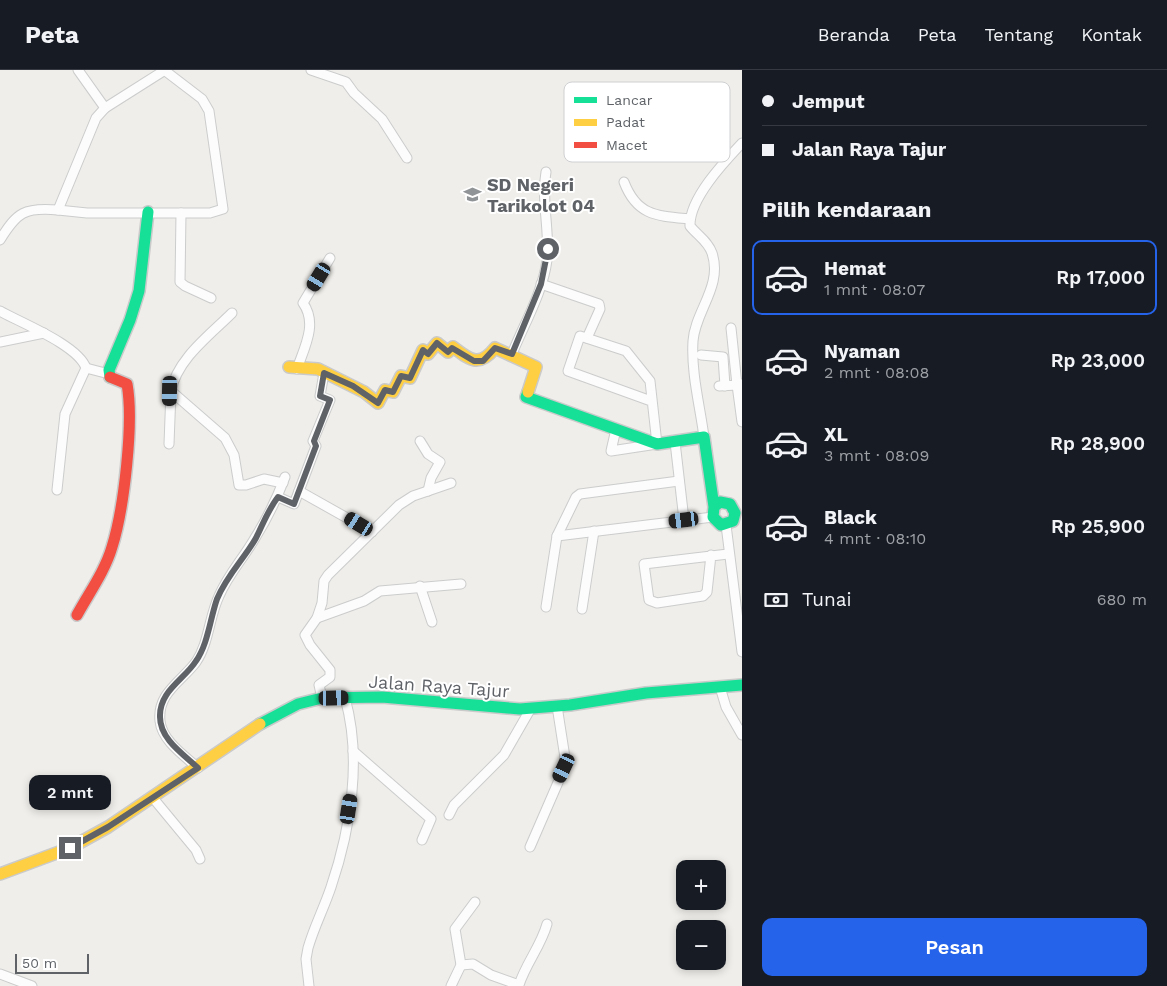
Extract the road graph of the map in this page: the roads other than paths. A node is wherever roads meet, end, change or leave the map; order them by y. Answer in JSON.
{"nodes":[{"id":1,"x":78,"y":70,"type":"edge"},
{"id":2,"x":165,"y":70,"type":"edge"},
{"id":3,"x":310,"y":70,"type":"edge"},
{"id":4,"x":105,"y":108,"type":"junction"},
{"id":5,"x":742,"y":143,"type":"edge"},
{"id":6,"x":730,"y":156,"type":"edge"},
{"id":7,"x":407,"y":158,"type":"dead end"},
{"id":8,"x":724,"y":162,"type":"edge"},
{"id":9,"x":546,"y":172,"type":"dead end"},
{"id":10,"x":624,"y":182,"type":"dead end"},
{"id":11,"x":58,"y":210,"type":"junction"},
{"id":12,"x":148,"y":212,"type":"junction"},
{"id":13,"x":181,"y":213,"type":"junction"},
{"id":14,"x":690,"y":219,"type":"junction"},
{"id":15,"x":0,"y":240,"type":"edge"},
{"id":16,"x":330,"y":258,"type":"dead end"},
{"id":17,"x":541,"y":284,"type":"junction"},
{"id":18,"x":211,"y":298,"type":"dead end"},
{"id":19,"x":0,"y":311,"type":"edge"},
{"id":20,"x":232,"y":312,"type":"dead end"},
{"id":21,"x":731,"y":328,"type":"dead end"},
{"id":22,"x":44,"y":333,"type":"junction"},
{"id":23,"x":587,"y":338,"type":"junction"},
{"id":24,"x":0,"y":342,"type":"edge"},
{"id":25,"x":512,"y":354,"type":"junction"},
{"id":26,"x":701,"y":355,"type":"dead end"},
{"id":27,"x":86,"y":368,"type":"junction"},
{"id":28,"x":293,"y":368,"type":"joint"},
{"id":29,"x":324,"y":373,"type":"junction"},
{"id":30,"x":109,"y":374,"type":"junction"},
{"id":31,"x":740,"y":384,"type":"edge"},
{"id":32,"x":170,"y":391,"type":"junction"},
{"id":33,"x":651,"y":401,"type":"junction"},
{"id":34,"x":742,"y":422,"type":"edge"},
{"id":35,"x":616,"y":430,"type":"junction"},
{"id":36,"x":704,"y":437,"type":"junction"},
{"id":37,"x":420,"y":441,"type":"dead end"},
{"id":38,"x":675,"y":442,"type":"junction"},
{"id":39,"x":169,"y":444,"type":"dead end"},
{"id":40,"x":657,"y":444,"type":"junction"},
{"id":41,"x":450,"y":482,"type":"dead end"},
{"id":42,"x":679,"y":482,"type":"junction"},
{"id":43,"x":57,"y":490,"type":"dead end"},
{"id":44,"x":428,"y":490,"type":"junction"},
{"id":45,"x":299,"y":492,"type":"junction"},
{"id":46,"x":278,"y":497,"type":"junction"},
{"id":47,"x":713,"y":512,"type":"junction"},
{"id":48,"x":739,"y":512,"type":"edge"},
{"id":49,"x":684,"y":520,"type":"junction"},
{"id":50,"x":726,"y":525,"type":"junction"},
{"id":51,"x":594,"y":531,"type":"junction"},
{"id":52,"x":372,"y":532,"type":"junction"},
{"id":53,"x":557,"y":536,"type":"junction"},
{"id":54,"x":728,"y":554,"type":"junction"},
{"id":55,"x":711,"y":555,"type":"junction"},
{"id":56,"x":461,"y":584,"type":"dead end"},
{"id":57,"x":420,"y":586,"type":"junction"},
{"id":58,"x":546,"y":607,"type":"dead end"},
{"id":59,"x":582,"y":609,"type":"dead end"},
{"id":60,"x":77,"y":615,"type":"dead end"},
{"id":61,"x":318,"y":618,"type":"junction"},
{"id":62,"x":432,"y":622,"type":"dead end"},
{"id":63,"x":742,"y":652,"type":"edge"},
{"id":64,"x":742,"y":685,"type":"edge"},
{"id":65,"x":720,"y":687,"type":"junction"},
{"id":66,"x":322,"y":698,"type":"junction"},
{"id":67,"x":345,"y":698,"type":"junction"},
{"id":68,"x":557,"y":706,"type":"junction"},
{"id":69,"x":531,"y":708,"type":"junction"},
{"id":70,"x":742,"y":735,"type":"edge"},
{"id":71,"x":353,"y":750,"type":"junction"},
{"id":72,"x":198,"y":768,"type":"junction"},
{"id":73,"x":153,"y":798,"type":"junction"},
{"id":74,"x":449,"y":815,"type":"dead end"},
{"id":75,"x":422,"y":840,"type":"dead end"},
{"id":76,"x":530,"y":847,"type":"dead end"},
{"id":77,"x":200,"y":858,"type":"dead end"},
{"id":78,"x":0,"y":874,"type":"edge"},
{"id":79,"x":476,"y":902,"type":"dead end"},
{"id":80,"x":547,"y":924,"type":"dead end"},
{"id":81,"x":461,"y":965,"type":"junction"},
{"id":82,"x":0,"y":974,"type":"edge"},
{"id":83,"x":32,"y":986,"type":"edge"},
{"id":84,"x":309,"y":986,"type":"edge"},
{"id":85,"x":451,"y":986,"type":"edge"}],
"edges":[{"from":1,"to":4,"type":"street"},
{"from":2,"to":4,"type":"street"},
{"from":2,"to":13,"type":"street"},
{"from":3,"to":7,"type":"street"},
{"from":4,"to":11,"type":"street"},
{"from":5,"to":6,"type":"street"},
{"from":8,"to":14,"type":"street"},
{"from":9,"to":17,"type":"street"},
{"from":10,"to":14,"type":"street"},
{"from":11,"to":12,"type":"street"},
{"from":11,"to":15,"type":"street"},
{"from":12,"to":13,"type":"street"},
{"from":12,"to":30,"type":"street"},
{"from":13,"to":18,"type":"street"},
{"from":14,"to":36,"type":"street"},
{"from":16,"to":28,"type":"street"},
{"from":17,"to":23,"type":"street"},
{"from":17,"to":25,"type":"street"},
{"from":19,"to":22,"type":"street"},
{"from":20,"to":32,"type":"street"},
{"from":21,"to":31,"type":"street"},
{"from":22,"to":24,"type":"street"},
{"from":22,"to":27,"type":"street"},
{"from":23,"to":33,"type":"street"},
{"from":23,"to":33,"type":"street"},
{"from":25,"to":29,"type":"street"},
{"from":25,"to":35,"type":"street"},
{"from":26,"to":31,"type":"street"},
{"from":27,"to":30,"type":"street"},
{"from":27,"to":43,"type":"street"},
{"from":28,"to":29,"type":"street"},
{"from":29,"to":45,"type":"street"},
{"from":30,"to":60,"type":"street"},
{"from":31,"to":34,"type":"street"},
{"from":32,"to":39,"type":"street"},
{"from":32,"to":46,"type":"street"},
{"from":33,"to":40,"type":"street"},
{"from":35,"to":40,"type":"street"},
{"from":35,"to":40,"type":"street"},
{"from":36,"to":38,"type":"street"},
{"from":36,"to":47,"type":"street"},
{"from":37,"to":44,"type":"street"},
{"from":38,"to":40,"type":"street"},
{"from":38,"to":42,"type":"street"},
{"from":41,"to":44,"type":"street"},
{"from":42,"to":49,"type":"street"},
{"from":42,"to":53,"type":"street"},
{"from":44,"to":52,"type":"street"},
{"from":45,"to":46,"type":"street"},
{"from":45,"to":52,"type":"street"},
{"from":46,"to":72,"type":"street"},
{"from":47,"to":48,"type":"street"},
{"from":47,"to":49,"type":"street"},
{"from":47,"to":50,"type":"street"},
{"from":48,"to":50,"type":"street"},
{"from":49,"to":51,"type":"street"},
{"from":50,"to":54,"type":"street"},
{"from":51,"to":53,"type":"street"},
{"from":51,"to":59,"type":"street"},
{"from":52,"to":61,"type":"street"},
{"from":53,"to":58,"type":"street"},
{"from":54,"to":55,"type":"street"},
{"from":54,"to":63,"type":"street"},
{"from":55,"to":55,"type":"street"},
{"from":56,"to":57,"type":"street"},
{"from":57,"to":61,"type":"street"},
{"from":57,"to":62,"type":"street"},
{"from":61,"to":66,"type":"street"},
{"from":64,"to":65,"type":"street","name":"Jalan Raya Tajur"},
{"from":65,"to":68,"type":"street","name":"Jalan Raya Tajur"},
{"from":65,"to":70,"type":"street"},
{"from":66,"to":67,"type":"street","name":"Jalan Raya Tajur"},
{"from":66,"to":72,"type":"street","name":"Jalan Raya Tajur"},
{"from":67,"to":69,"type":"street","name":"Jalan Raya Tajur"},
{"from":67,"to":71,"type":"street"},
{"from":68,"to":69,"type":"street","name":"Jalan Raya Tajur"},
{"from":68,"to":76,"type":"street"},
{"from":69,"to":74,"type":"street"},
{"from":71,"to":75,"type":"street"},
{"from":71,"to":84,"type":"street"},
{"from":72,"to":73,"type":"street","name":"Jalan Raya Tajur"},
{"from":73,"to":77,"type":"street"},
{"from":73,"to":78,"type":"street","name":"Jalan Raya Tajur"},
{"from":79,"to":81,"type":"street"},
{"from":80,"to":81,"type":"street"},
{"from":81,"to":85,"type":"street"},
{"from":82,"to":83,"type":"street"}]}
